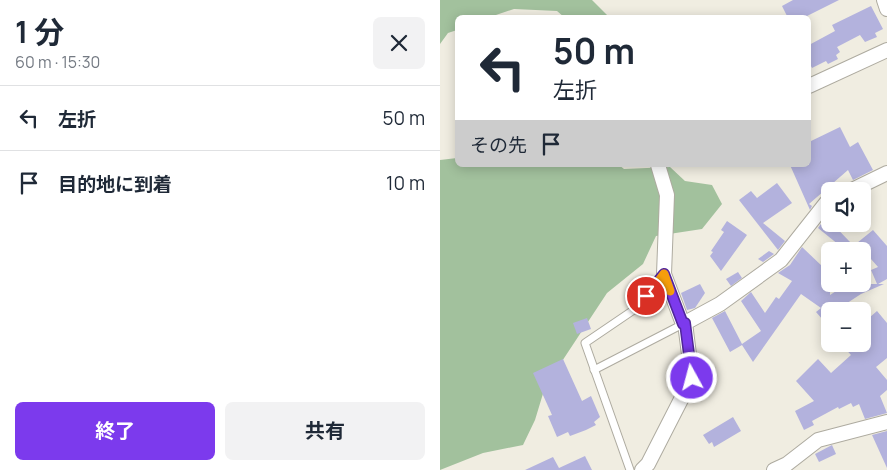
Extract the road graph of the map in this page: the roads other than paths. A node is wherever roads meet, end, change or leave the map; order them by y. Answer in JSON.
{"nodes":[{"id":1,"x":884,"y":0,"type":"edge"},
{"id":2,"x":887,"y":9,"type":"edge"},
{"id":3,"x":887,"y":50,"type":"edge"},
{"id":4,"x":811,"y":85,"type":"edge"},
{"id":5,"x":659,"y":167,"type":"edge"},
{"id":6,"x":887,"y":173,"type":"edge"},
{"id":7,"x":868,"y":182,"type":"edge"},
{"id":8,"x":821,"y":210,"type":"edge"},
{"id":9,"x":664,"y":274,"type":"junction"},
{"id":10,"x":684,"y":323,"type":"junction"},
{"id":11,"x":594,"y":370,"type":"junction"},
{"id":12,"x":887,"y":422,"type":"edge"},
{"id":13,"x":630,"y":470,"type":"edge"},
{"id":14,"x":642,"y":470,"type":"edge"},
{"id":15,"x":774,"y":470,"type":"edge"}],
"edges":[{"from":1,"to":2,"type":"street"},
{"from":3,"to":4,"type":"street"},
{"from":5,"to":9,"type":"street"},
{"from":6,"to":7,"type":"street"},
{"from":8,"to":10,"type":"street"},
{"from":9,"to":10,"type":"street"},
{"from":9,"to":11,"type":"lane"},
{"from":10,"to":11,"type":"lane"},
{"from":10,"to":14,"type":"street"},
{"from":11,"to":13,"type":"lane"},
{"from":12,"to":15,"type":"street"}]}
